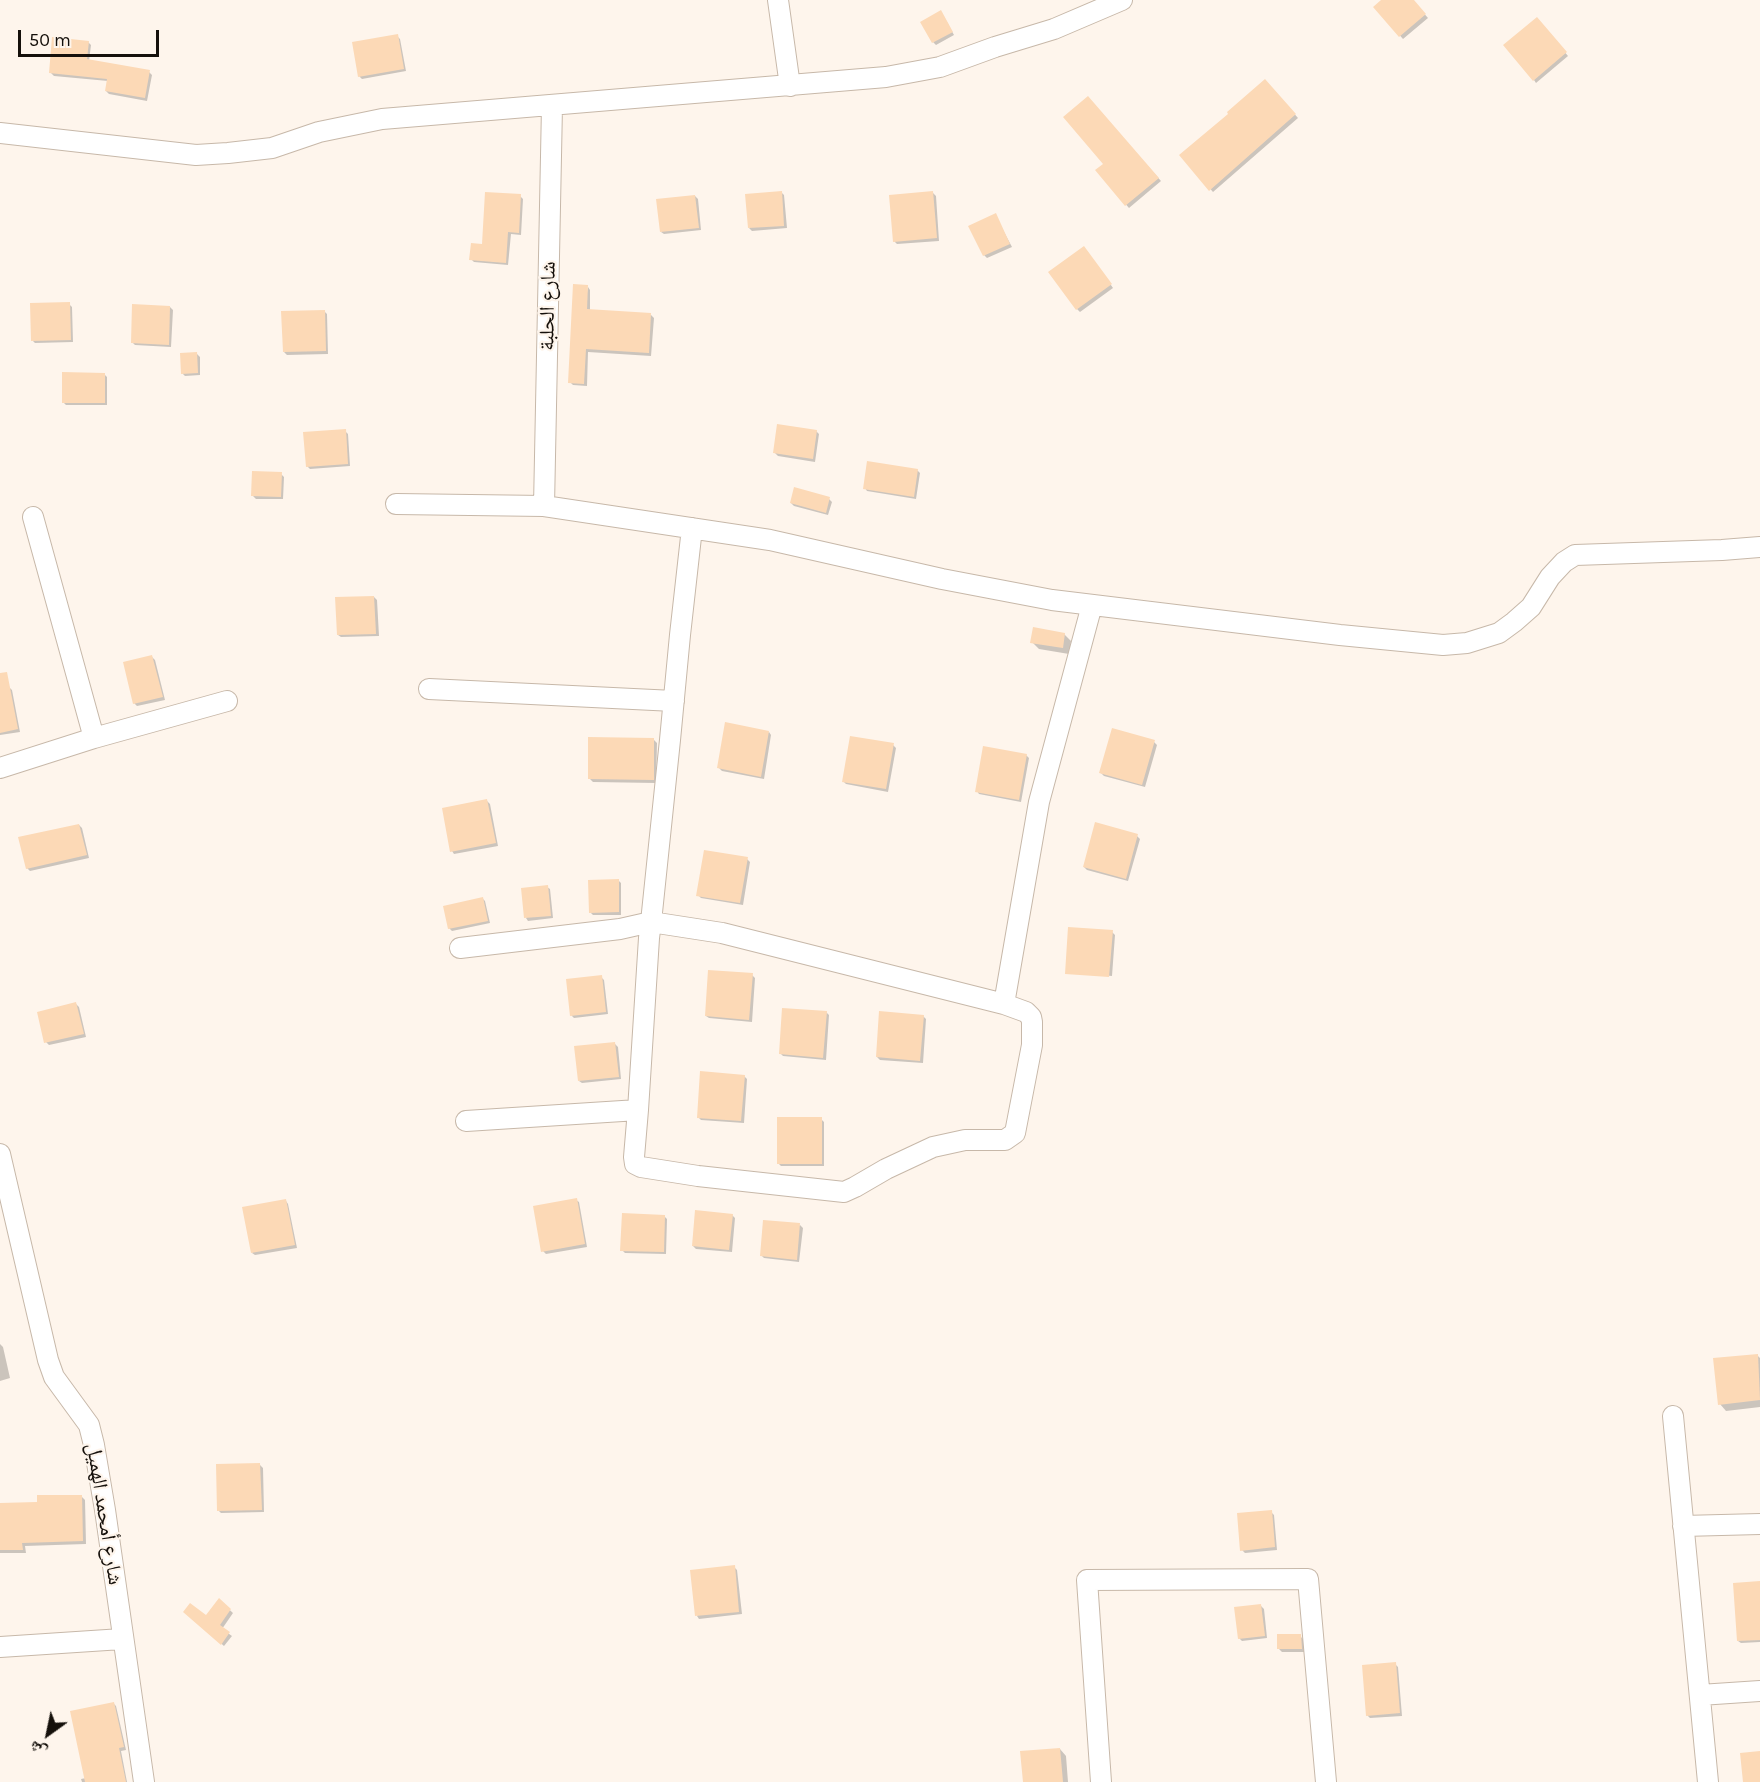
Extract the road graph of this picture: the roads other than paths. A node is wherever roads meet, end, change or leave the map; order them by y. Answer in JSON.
{"nodes":[{"id":1,"x":778,"y":0,"type":"edge"},
{"id":2,"x":1122,"y":0,"type":"edge"},
{"id":3,"x":790,"y":86,"type":"junction"},
{"id":4,"x":552,"y":106,"type":"junction"},
{"id":5,"x":0,"y":133,"type":"edge"},
{"id":6,"x":396,"y":504,"type":"dead end"},
{"id":7,"x":544,"y":506,"type":"junction"},
{"id":8,"x":33,"y":517,"type":"dead end"},
{"id":9,"x":692,"y":528,"type":"junction"},
{"id":10,"x":1760,"y":547,"type":"edge"},
{"id":11,"x":1092,"y":605,"type":"junction"},
{"id":12,"x":429,"y":689,"type":"dead end"},
{"id":13,"x":227,"y":701,"type":"dead end"},
{"id":14,"x":674,"y":701,"type":"junction"},
{"id":15,"x":94,"y":738,"type":"junction"},
{"id":16,"x":0,"y":768,"type":"edge"},
{"id":17,"x":651,"y":922,"type":"junction"},
{"id":18,"x":460,"y":948,"type":"dead end"},
{"id":19,"x":1004,"y":1004,"type":"junction"},
{"id":20,"x":638,"y":1110,"type":"junction"},
{"id":21,"x":466,"y":1121,"type":"dead end"},
{"id":22,"x":1,"y":1163,"type":"edge"},
{"id":23,"x":1673,"y":1416,"type":"dead end"},
{"id":24,"x":1760,"y":1524,"type":"edge"},
{"id":25,"x":1683,"y":1526,"type":"junction"},
{"id":26,"x":122,"y":1639,"type":"junction"},
{"id":27,"x":0,"y":1647,"type":"edge"},
{"id":28,"x":1760,"y":1691,"type":"edge"},
{"id":29,"x":1700,"y":1695,"type":"junction"},
{"id":30,"x":144,"y":1782,"type":"edge"},
{"id":31,"x":1101,"y":1782,"type":"edge"},
{"id":32,"x":1326,"y":1782,"type":"edge"},
{"id":33,"x":1708,"y":1782,"type":"edge"}],
"edges":[{"from":1,"to":3,"type":"street"},
{"from":2,"to":3,"type":"street"},
{"from":3,"to":4,"type":"street"},
{"from":4,"to":5,"type":"street"},
{"from":4,"to":7,"type":"street","name":"شارع الحلبة"},
{"from":6,"to":7,"type":"street"},
{"from":7,"to":9,"type":"street"},
{"from":8,"to":15,"type":"street"},
{"from":9,"to":11,"type":"street"},
{"from":9,"to":14,"type":"street"},
{"from":10,"to":11,"type":"street"},
{"from":11,"to":19,"type":"street"},
{"from":12,"to":14,"type":"street"},
{"from":13,"to":15,"type":"street"},
{"from":14,"to":17,"type":"street"},
{"from":15,"to":16,"type":"street"},
{"from":17,"to":18,"type":"street"},
{"from":17,"to":19,"type":"street"},
{"from":17,"to":20,"type":"street"},
{"from":19,"to":20,"type":"street"},
{"from":20,"to":21,"type":"street"},
{"from":22,"to":26,"type":"street","name":"شارع أمحمد الهميل"},
{"from":23,"to":25,"type":"street"},
{"from":24,"to":25,"type":"street"},
{"from":25,"to":29,"type":"street"},
{"from":26,"to":27,"type":"street"},
{"from":26,"to":30,"type":"street","name":"شارع أمحمد الهميل"},
{"from":28,"to":29,"type":"street"},
{"from":29,"to":33,"type":"street"},
{"from":31,"to":32,"type":"street"}]}
